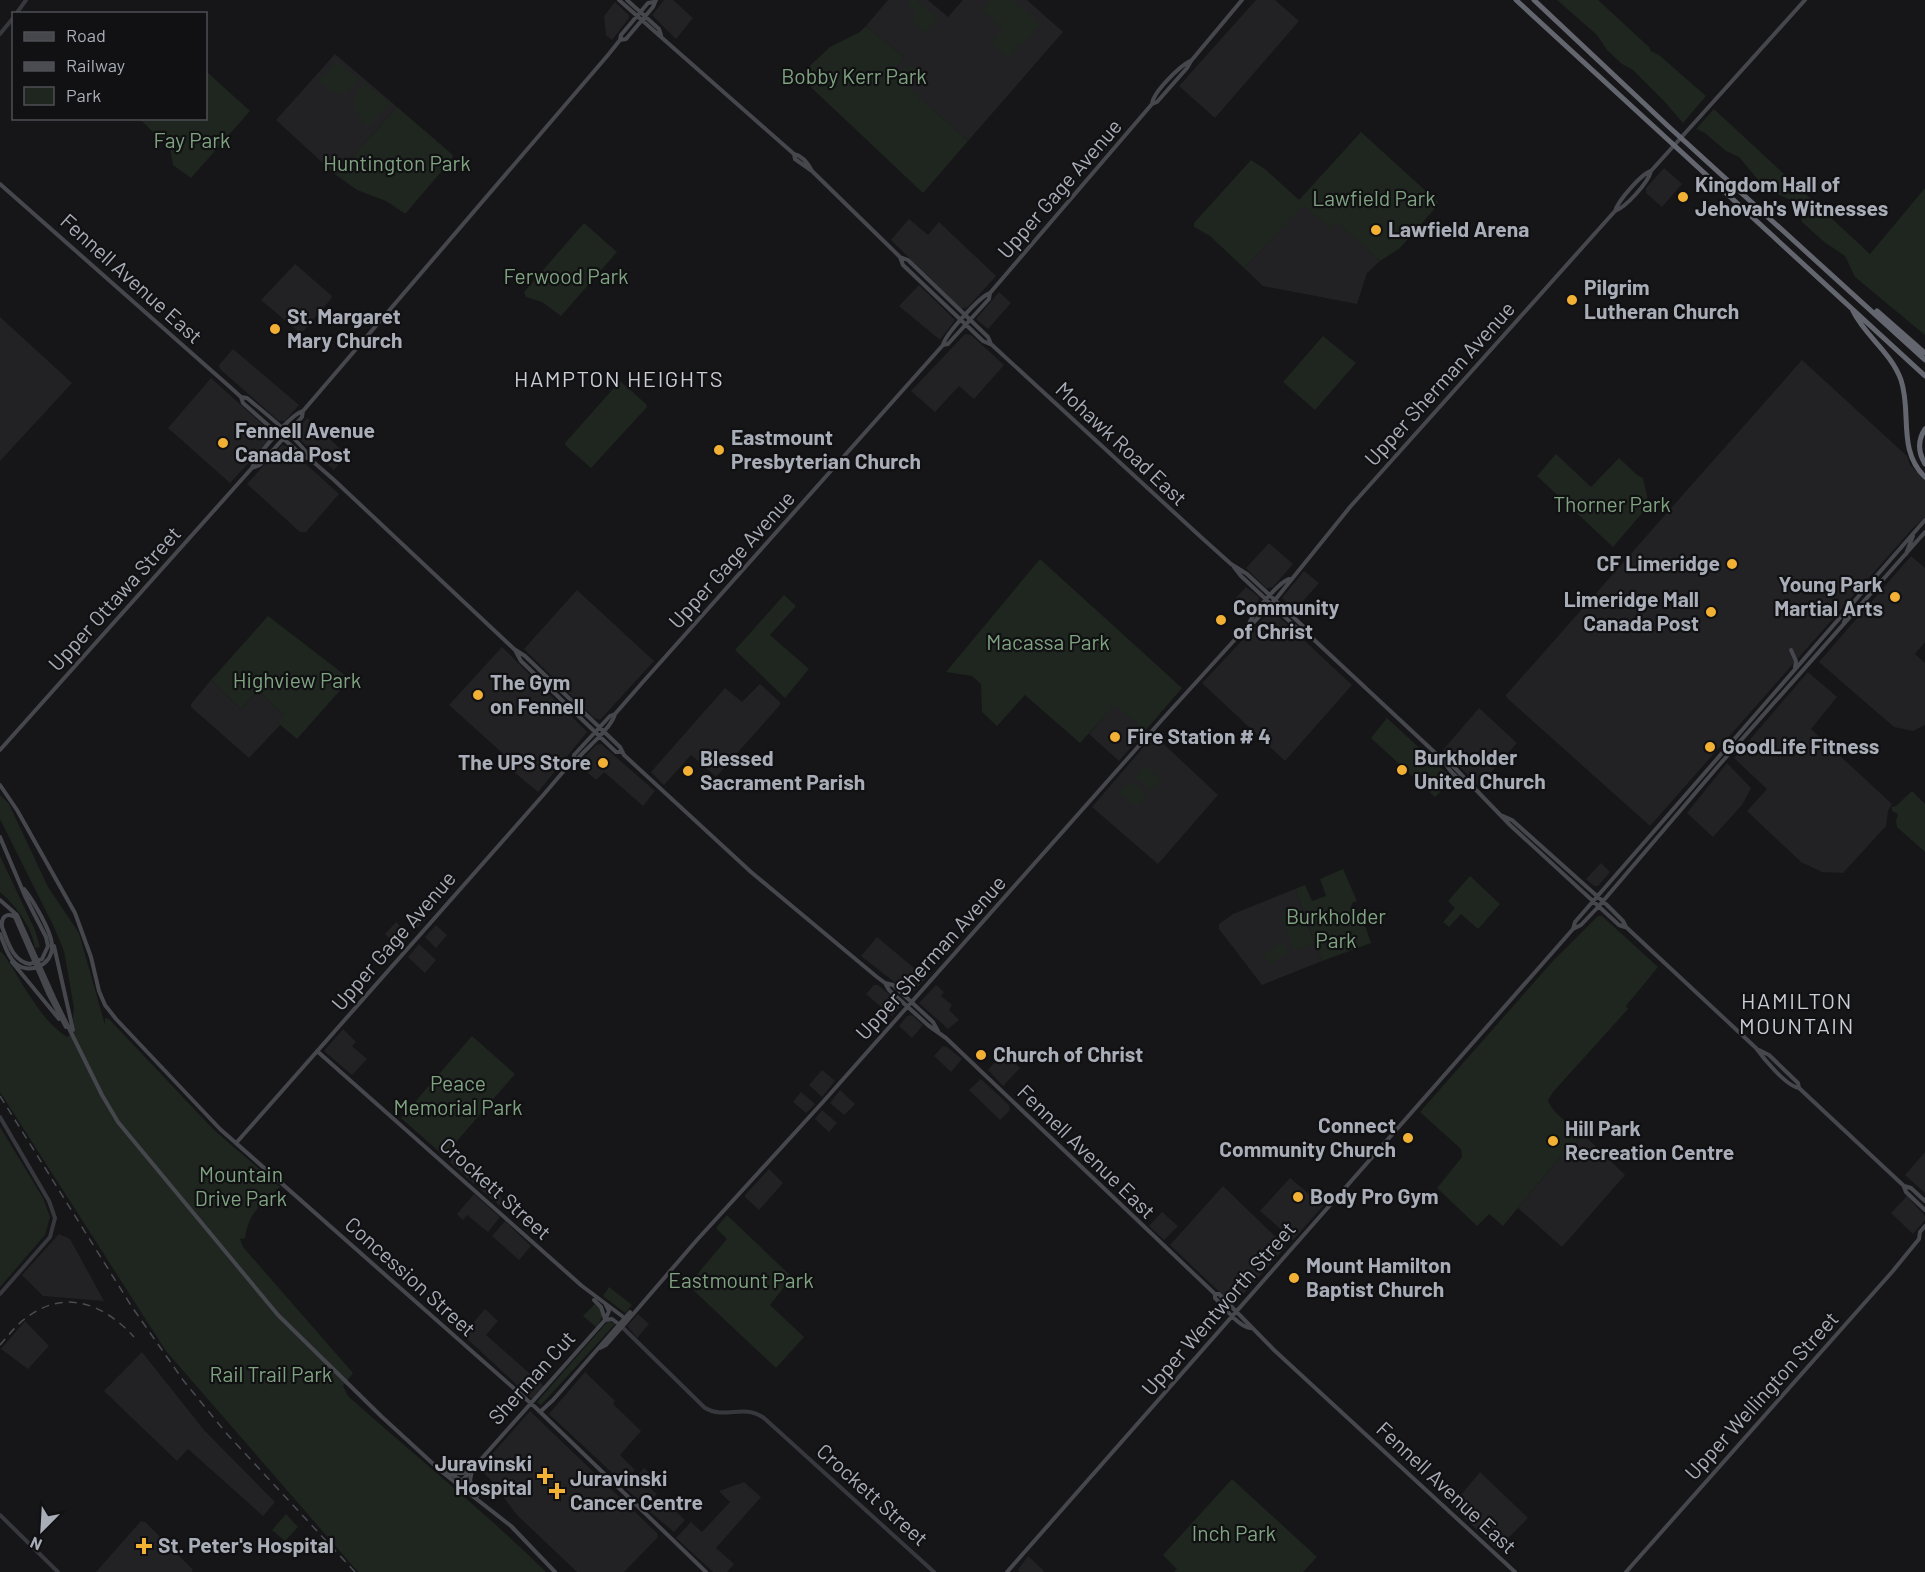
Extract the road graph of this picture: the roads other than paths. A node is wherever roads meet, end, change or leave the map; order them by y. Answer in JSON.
{"nodes":[{"id":1,"x":620,"y":0,"type":"edge"},
{"id":2,"x":627,"y":0,"type":"edge"},
{"id":3,"x":1242,"y":0,"type":"edge"},
{"id":4,"x":1516,"y":0,"type":"edge"},
{"id":5,"x":1534,"y":0,"type":"edge"},
{"id":6,"x":1805,"y":0,"type":"edge"},
{"id":7,"x":655,"y":1,"type":"edge"},
{"id":8,"x":639,"y":14,"type":"junction"},
{"id":9,"x":12,"y":19,"type":"edge"},
{"id":10,"x":644,"y":19,"type":"junction"},
{"id":11,"x":0,"y":34,"type":"edge"},
{"id":12,"x":620,"y":40,"type":"junction"},
{"id":13,"x":0,"y":184,"type":"edge"},
{"id":14,"x":900,"y":257,"type":"junction"},
{"id":15,"x":1838,"y":280,"type":"junction"},
{"id":16,"x":990,"y":293,"type":"junction"},
{"id":17,"x":1852,"y":309,"type":"junction"},
{"id":18,"x":965,"y":316,"type":"junction"},
{"id":19,"x":961,"y":320,"type":"junction"},
{"id":20,"x":970,"y":320,"type":"junction"},
{"id":21,"x":966,"y":324,"type":"junction"},
{"id":22,"x":943,"y":345,"type":"junction"},
{"id":23,"x":992,"y":345,"type":"junction"},
{"id":24,"x":1925,"y":353,"type":"edge"},
{"id":25,"x":1925,"y":360,"type":"edge"},
{"id":26,"x":1925,"y":376,"type":"edge"},
{"id":27,"x":241,"y":397,"type":"junction"},
{"id":28,"x":303,"y":411,"type":"junction"},
{"id":29,"x":283,"y":429,"type":"junction"},
{"id":30,"x":1925,"y":429,"type":"edge"},
{"id":31,"x":278,"y":434,"type":"junction"},
{"id":32,"x":288,"y":434,"type":"junction"},
{"id":33,"x":284,"y":439,"type":"junction"},
{"id":34,"x":310,"y":459,"type":"junction"},
{"id":35,"x":1925,"y":464,"type":"edge"},
{"id":36,"x":252,"y":468,"type":"junction"},
{"id":37,"x":1925,"y":475,"type":"edge"},
{"id":38,"x":1925,"y":520,"type":"edge"},
{"id":39,"x":1918,"y":528,"type":"junction"},
{"id":40,"x":1925,"y":532,"type":"edge"},
{"id":41,"x":1906,"y":555,"type":"junction"},
{"id":42,"x":1231,"y":564,"type":"junction"},
{"id":43,"x":1892,"y":570,"type":"junction"},
{"id":44,"x":1877,"y":573,"type":"junction"},
{"id":45,"x":1273,"y":598,"type":"junction"},
{"id":46,"x":1855,"y":598,"type":"junction"},
{"id":47,"x":1269,"y":602,"type":"junction"},
{"id":48,"x":1842,"y":626,"type":"junction"},
{"id":49,"x":1308,"y":635,"type":"junction"},
{"id":50,"x":514,"y":649,"type":"junction"},
{"id":51,"x":1791,"y":650,"type":"dead end"},
{"id":52,"x":1794,"y":670,"type":"junction"},
{"id":53,"x":615,"y":714,"type":"junction"},
{"id":54,"x":599,"y":727,"type":"junction"},
{"id":55,"x":595,"y":731,"type":"junction"},
{"id":56,"x":603,"y":731,"type":"junction"},
{"id":57,"x":599,"y":736,"type":"junction"},
{"id":58,"x":0,"y":750,"type":"edge"},
{"id":59,"x":621,"y":752,"type":"junction"},
{"id":60,"x":574,"y":759,"type":"junction"},
{"id":61,"x":0,"y":785,"type":"edge"},
{"id":62,"x":1503,"y":816,"type":"junction"},
{"id":63,"x":0,"y":837,"type":"edge"},
{"id":64,"x":22,"y":886,"type":"junction"},
{"id":65,"x":1597,"y":896,"type":"junction"},
{"id":66,"x":0,"y":900,"type":"edge"},
{"id":67,"x":1593,"y":901,"type":"junction"},
{"id":68,"x":1602,"y":902,"type":"junction"},
{"id":69,"x":1598,"y":906,"type":"junction"},
{"id":70,"x":1,"y":924,"type":"edge"},
{"id":71,"x":1626,"y":927,"type":"junction"},
{"id":72,"x":47,"y":929,"type":"junction"},
{"id":73,"x":1573,"y":930,"type":"junction"},
{"id":74,"x":0,"y":934,"type":"edge"},
{"id":75,"x":10,"y":958,"type":"junction"},
{"id":76,"x":42,"y":962,"type":"junction"},
{"id":77,"x":33,"y":966,"type":"junction"},
{"id":78,"x":885,"y":983,"type":"junction"},
{"id":79,"x":912,"y":1002,"type":"junction"},
{"id":80,"x":908,"y":1007,"type":"junction"},
{"id":81,"x":66,"y":1027,"type":"junction"},
{"id":82,"x":938,"y":1031,"type":"junction"},
{"id":83,"x":74,"y":1036,"type":"junction"},
{"id":84,"x":317,"y":1051,"type":"junction"},
{"id":85,"x":0,"y":1117,"type":"edge"},
{"id":86,"x":237,"y":1142,"type":"junction"},
{"id":87,"x":1904,"y":1186,"type":"junction"},
{"id":88,"x":1925,"y":1201,"type":"edge"},
{"id":89,"x":1925,"y":1210,"type":"edge"},
{"id":90,"x":1925,"y":1226,"type":"edge"},
{"id":91,"x":1925,"y":1236,"type":"edge"},
{"id":92,"x":1919,"y":1239,"type":"junction"},
{"id":93,"x":0,"y":1294,"type":"edge"},
{"id":94,"x":595,"y":1299,"type":"junction"},
{"id":95,"x":603,"y":1301,"type":"junction"},
{"id":96,"x":632,"y":1311,"type":"junction"},
{"id":97,"x":1235,"y":1313,"type":"junction"},
{"id":98,"x":622,"y":1316,"type":"junction"},
{"id":99,"x":605,"y":1320,"type":"junction"},
{"id":100,"x":620,"y":1326,"type":"junction"},
{"id":101,"x":540,"y":1412,"type":"junction"},
{"id":102,"x":425,"y":1456,"type":"junction"},
{"id":103,"x":475,"y":1465,"type":"junction"},
{"id":104,"x":445,"y":1470,"type":"junction"},
{"id":105,"x":461,"y":1483,"type":"junction"},
{"id":106,"x":476,"y":1495,"type":"junction"},
{"id":107,"x":483,"y":1503,"type":"junction"},
{"id":108,"x":0,"y":1515,"type":"edge"},
{"id":109,"x":58,"y":1572,"type":"edge"},
{"id":110,"x":555,"y":1572,"type":"edge"},
{"id":111,"x":705,"y":1572,"type":"edge"},
{"id":112,"x":934,"y":1572,"type":"edge"},
{"id":113,"x":1007,"y":1572,"type":"edge"},
{"id":114,"x":1515,"y":1572,"type":"edge"},
{"id":115,"x":1626,"y":1572,"type":"edge"}],
"edges":[{"from":1,"to":8,"type":"main road","name":"Mohawk Road East"},
{"from":2,"to":8,"type":"main road","name":"Mohawk Road East"},
{"from":3,"to":16,"type":"main road","name":"Upper Gage Avenue"},
{"from":4,"to":17,"type":"highway"},
{"from":5,"to":15,"type":"highway"},
{"from":6,"to":45,"type":"main road","name":"Upper Sherman Avenue"},
{"from":7,"to":8,"type":"main road","name":"Upper Ottawa Street"},
{"from":7,"to":10,"type":"main road","name":"Upper Ottawa Street"},
{"from":8,"to":10,"type":"main road","name":"Mohawk Road East"},
{"from":8,"to":12,"type":"main road","name":"Upper Ottawa Street"},
{"from":9,"to":11,"type":"street"},
{"from":10,"to":12,"type":"main road","name":"Upper Ottawa Street"},
{"from":10,"to":14,"type":"main road","name":"Mohawk Road East"},
{"from":12,"to":28,"type":"main road","name":"Upper Ottawa Street"},
{"from":13,"to":27,"type":"main road","name":"Fennell Avenue East"},
{"from":14,"to":18,"type":"main road","name":"Mohawk Road East"},
{"from":14,"to":19,"type":"main road","name":"Mohawk Road East"},
{"from":15,"to":24,"type":"highway"},
{"from":15,"to":25,"type":"highway"},
{"from":16,"to":18,"type":"main road","name":"Upper Gage Avenue"},
{"from":16,"to":20,"type":"main road","name":"Upper Gage Avenue"},
{"from":17,"to":26,"type":"highway"},
{"from":17,"to":37,"type":"highway"},
{"from":18,"to":19,"type":"main road","name":"Upper Gage Avenue"},
{"from":18,"to":20,"type":"main road","name":"Mohawk Road East"},
{"from":19,"to":21,"type":"main road","name":"Mohawk Road East"},
{"from":19,"to":22,"type":"main road","name":"Upper Gage Avenue"},
{"from":20,"to":21,"type":"main road","name":"Upper Gage Avenue"},
{"from":20,"to":23,"type":"main road","name":"Mohawk Road East"},
{"from":21,"to":22,"type":"main road","name":"Upper Gage Avenue"},
{"from":21,"to":23,"type":"main road","name":"Mohawk Road East"},
{"from":22,"to":53,"type":"main road","name":"Upper Gage Avenue"},
{"from":23,"to":42,"type":"main road","name":"Mohawk Road East"},
{"from":27,"to":29,"type":"main road","name":"Fennell Avenue East"},
{"from":27,"to":31,"type":"main road","name":"Fennell Avenue East"},
{"from":28,"to":29,"type":"main road","name":"Upper Ottawa Street"},
{"from":28,"to":32,"type":"main road","name":"Upper Ottawa Street"},
{"from":29,"to":31,"type":"main road","name":"Upper Ottawa Street"},
{"from":29,"to":32,"type":"main road","name":"Fennell Avenue East"},
{"from":30,"to":35,"type":"highway"},
{"from":31,"to":33,"type":"main road","name":"Fennell Avenue East"},
{"from":31,"to":36,"type":"main road","name":"Upper Ottawa Street"},
{"from":32,"to":33,"type":"main road","name":"Upper Ottawa Street"},
{"from":32,"to":34,"type":"main road","name":"Fennell Avenue East"},
{"from":33,"to":34,"type":"main road","name":"Fennell Avenue East"},
{"from":33,"to":36,"type":"main road","name":"Upper Ottawa Street"},
{"from":34,"to":50,"type":"main road","name":"Fennell Avenue East"},
{"from":36,"to":58,"type":"main road","name":"Upper Ottawa Street"},
{"from":38,"to":39,"type":"main road","name":"Upper Wentworth Street"},
{"from":39,"to":41,"type":"main road"},
{"from":39,"to":44,"type":"main road","name":"Upper Wentworth Street"},
{"from":40,"to":41,"type":"main road","name":"Upper Wentworth Street"},
{"from":41,"to":43,"type":"main road","name":"Upper Wentworth Street"},
{"from":42,"to":45,"type":"main road","name":"Mohawk Road East"},
{"from":42,"to":47,"type":"main road","name":"Mohawk Road East"},
{"from":43,"to":44,"type":"main road"},
{"from":43,"to":48,"type":"main road","name":"Upper Wentworth Street"},
{"from":44,"to":46,"type":"main road","name":"Upper Wentworth Street"},
{"from":45,"to":47,"type":"main road","name":"Upper Sherman Avenue"},
{"from":45,"to":49,"type":"main road","name":"Mohawk Road East"},
{"from":46,"to":48,"type":"main road"},
{"from":46,"to":52,"type":"main road","name":"Upper Wentworth Street"},
{"from":47,"to":49,"type":"main road","name":"Mohawk Road East"},
{"from":47,"to":79,"type":"main road","name":"Upper Sherman Avenue"},
{"from":48,"to":68,"type":"main road","name":"Upper Wentworth Street"},
{"from":49,"to":62,"type":"main road","name":"Mohawk Road East"},
{"from":50,"to":54,"type":"main road","name":"Fennell Avenue East"},
{"from":50,"to":55,"type":"main road","name":"Fennell Avenue East"},
{"from":51,"to":52,"type":"main road"},
{"from":52,"to":65,"type":"main road","name":"Upper Wentworth Street"},
{"from":53,"to":54,"type":"main road","name":"Upper Gage Avenue"},
{"from":53,"to":56,"type":"main road","name":"Upper Gage Avenue"},
{"from":54,"to":55,"type":"main road","name":"Upper Gage Avenue"},
{"from":54,"to":56,"type":"main road","name":"Fennell Avenue East"},
{"from":55,"to":57,"type":"main road","name":"Fennell Avenue East"},
{"from":55,"to":60,"type":"main road","name":"Upper Gage Avenue"},
{"from":56,"to":57,"type":"main road","name":"Upper Gage Avenue"},
{"from":56,"to":59,"type":"main road","name":"Fennell Avenue East"},
{"from":57,"to":59,"type":"main road","name":"Fennell Avenue East"},
{"from":57,"to":60,"type":"main road","name":"Upper Gage Avenue"},
{"from":59,"to":78,"type":"main road","name":"Fennell Avenue East"},
{"from":60,"to":84,"type":"main road","name":"Upper Gage Avenue"},
{"from":61,"to":86,"type":"main road","name":"Concession Street"},
{"from":62,"to":65,"type":"main road","name":"Mohawk Road East"},
{"from":62,"to":67,"type":"main road","name":"Mohawk Road East"},
{"from":63,"to":64,"type":"main road"},
{"from":64,"to":72,"type":"main road"},
{"from":64,"to":76,"type":"main road"},
{"from":65,"to":67,"type":"main road","name":"Upper Wentworth Street"},
{"from":65,"to":68,"type":"main road","name":"Mohawk Road East"},
{"from":66,"to":83,"type":"main road"},
{"from":67,"to":69,"type":"main road","name":"Mohawk Road East"},
{"from":67,"to":73,"type":"main road","name":"Upper Wentworth Street"},
{"from":68,"to":69,"type":"main road","name":"Upper Wentworth Street"},
{"from":68,"to":71,"type":"main road","name":"Mohawk Road East"},
{"from":69,"to":71,"type":"main road","name":"Mohawk Road East"},
{"from":69,"to":73,"type":"main road","name":"Upper Wentworth Street"},
{"from":70,"to":77,"type":"main road"},
{"from":70,"to":81,"type":"main road"},
{"from":71,"to":87,"type":"main road","name":"Mohawk Road East"},
{"from":72,"to":76,"type":"main road"},
{"from":72,"to":83,"type":"main road"},
{"from":73,"to":97,"type":"main road","name":"Upper Wentworth Street"},
{"from":74,"to":75,"type":"main road"},
{"from":75,"to":77,"type":"main road"},
{"from":75,"to":81,"type":"main road"},
{"from":76,"to":77,"type":"main road"},
{"from":78,"to":79,"type":"main road","name":"Fennell Avenue East"},
{"from":78,"to":80,"type":"main road","name":"Fennell Avenue East"},
{"from":79,"to":80,"type":"main road","name":"Upper Sherman Avenue"},
{"from":79,"to":82,"type":"main road","name":"Fennell Avenue East"},
{"from":80,"to":82,"type":"main road","name":"Fennell Avenue East"},
{"from":80,"to":96,"type":"main road","name":"Upper Sherman Avenue"},
{"from":81,"to":83,"type":"main road"},
{"from":82,"to":97,"type":"main road","name":"Fennell Avenue East"},
{"from":83,"to":102,"type":"main road"},
{"from":84,"to":86,"type":"main road","name":"Upper Gage Avenue"},
{"from":84,"to":94,"type":"main road","name":"Crockett Street"},
{"from":85,"to":93,"type":"street"},
{"from":86,"to":101,"type":"main road","name":"Concession Street"},
{"from":87,"to":88,"type":"main road","name":"Mohawk Road East"},
{"from":87,"to":89,"type":"main road","name":"Mohawk Road East"},
{"from":90,"to":92,"type":"main road","name":"Upper Wellington Street"},
{"from":91,"to":92,"type":"main road","name":"Upper Wellington Street"},
{"from":92,"to":115,"type":"main road","name":"Upper Wellington Street"},
{"from":94,"to":95,"type":"main road","name":"Crockett Street"},
{"from":94,"to":99,"type":"main road"},
{"from":95,"to":98,"type":"main road","name":"Crockett Street"},
{"from":95,"to":99,"type":"main road"},
{"from":96,"to":98,"type":"main road"},
{"from":96,"to":100,"type":"main road","name":"Upper Sherman Avenue"},
{"from":97,"to":113,"type":"main road","name":"Upper Wentworth Street"},
{"from":97,"to":114,"type":"main road","name":"Fennell Avenue East"},
{"from":98,"to":99,"type":"main road"},
{"from":99,"to":100,"type":"main road"},
{"from":99,"to":103,"type":"main road","name":"Sherman Cut"},
{"from":100,"to":101,"type":"main road","name":"Upper Sherman Avenue"},
{"from":100,"to":112,"type":"street","name":"Crockett Street"},
{"from":101,"to":111,"type":"main road","name":"Concession Street"},
{"from":102,"to":104,"type":"main road"},
{"from":102,"to":105,"type":"main road"},
{"from":103,"to":104,"type":"main road"},
{"from":103,"to":105,"type":"main road","name":"Sherman Cut"},
{"from":103,"to":106,"type":"main road"},
{"from":104,"to":105,"type":"main road"},
{"from":105,"to":106,"type":"main road"},
{"from":105,"to":107,"type":"main road"},
{"from":106,"to":107,"type":"main road"},
{"from":107,"to":110,"type":"main road"},
{"from":108,"to":109,"type":"street"}]}
